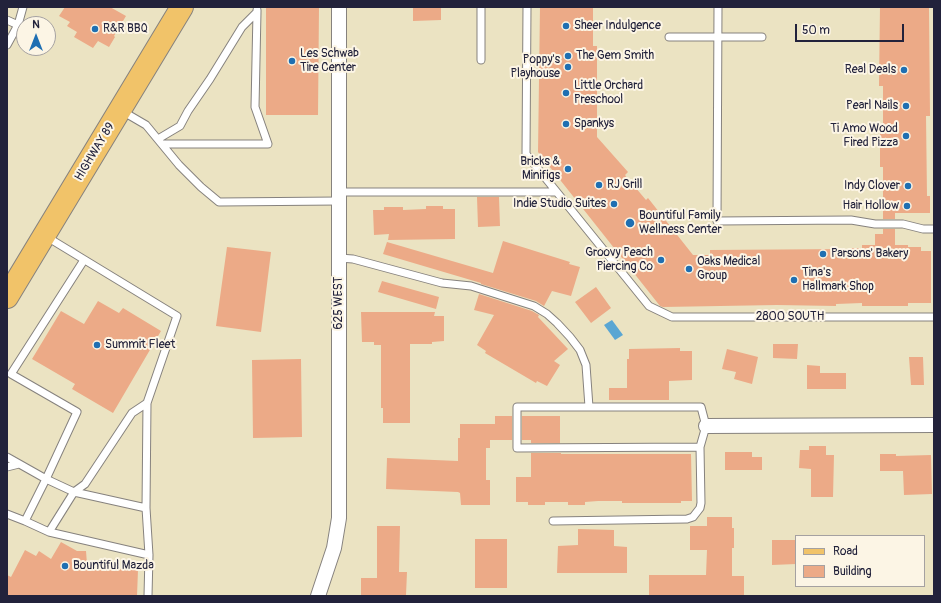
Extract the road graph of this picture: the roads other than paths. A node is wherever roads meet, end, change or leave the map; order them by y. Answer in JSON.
{"nodes":[{"id":1,"x":182,"y":7,"type":"edge"},
{"id":2,"x":339,"y":7,"type":"edge"},
{"id":3,"x":481,"y":7,"type":"edge"},
{"id":4,"x":527,"y":7,"type":"edge"},
{"id":5,"x":718,"y":7,"type":"edge"},
{"id":6,"x":257,"y":9,"type":"edge"},
{"id":7,"x":7,"y":20,"type":"edge"},
{"id":8,"x":16,"y":25,"type":"edge"},
{"id":9,"x":16,"y":29,"type":"edge"},
{"id":10,"x":669,"y":37,"type":"dead end"},
{"id":11,"x":718,"y":37,"type":"junction"},
{"id":12,"x":762,"y":37,"type":"dead end"},
{"id":13,"x":7,"y":45,"type":"edge"},
{"id":14,"x":481,"y":60,"type":"dead end"},
{"id":15,"x":120,"y":110,"type":"junction"},
{"id":16,"x":161,"y":142,"type":"junction"},
{"id":17,"x":556,"y":192,"type":"junction"},
{"id":18,"x":339,"y":196,"type":"junction"},
{"id":19,"x":934,"y":229,"type":"edge"},
{"id":20,"x":44,"y":236,"type":"junction"},
{"id":21,"x":339,"y":258,"type":"junction"},
{"id":22,"x":84,"y":260,"type":"junction"},
{"id":23,"x":7,"y":297,"type":"edge"},
{"id":24,"x":934,"y":317,"type":"edge"},
{"id":25,"x":147,"y":403,"type":"junction"},
{"id":26,"x":589,"y":407,"type":"junction"},
{"id":27,"x":934,"y":425,"type":"edge"},
{"id":28,"x":706,"y":426,"type":"junction"},
{"id":29,"x":700,"y":446,"type":"junction"},
{"id":30,"x":7,"y":457,"type":"edge"},
{"id":31,"x":19,"y":464,"type":"junction"},
{"id":32,"x":7,"y":468,"type":"edge"},
{"id":33,"x":46,"y":479,"type":"junction"},
{"id":34,"x":74,"y":492,"type":"junction"},
{"id":35,"x":146,"y":508,"type":"junction"},
{"id":36,"x":7,"y":514,"type":"edge"},
{"id":37,"x":25,"y":521,"type":"junction"},
{"id":38,"x":554,"y":521,"type":"dead end"},
{"id":39,"x":49,"y":532,"type":"junction"},
{"id":40,"x":149,"y":555,"type":"junction"},
{"id":41,"x":148,"y":596,"type":"edge"},
{"id":42,"x":318,"y":596,"type":"edge"}],
"edges":[{"from":1,"to":15,"type":"main road","name":"HIGHWAY 89"},
{"from":2,"to":18,"type":"street","name":"625 WEST"},
{"from":3,"to":14,"type":"lane"},
{"from":4,"to":17,"type":"lane"},
{"from":5,"to":11,"type":"lane"},
{"from":6,"to":16,"type":"lane"},
{"from":6,"to":16,"type":"lane"},
{"from":7,"to":8,"type":"lane"},
{"from":9,"to":13,"type":"lane"},
{"from":10,"to":11,"type":"lane"},
{"from":11,"to":12,"type":"lane"},
{"from":11,"to":19,"type":"lane"},
{"from":15,"to":16,"type":"lane"},
{"from":15,"to":20,"type":"main road","name":"HIGHWAY 89"},
{"from":16,"to":18,"type":"lane"},
{"from":17,"to":18,"type":"lane"},
{"from":17,"to":24,"type":"lane","name":"2800 SOUTH"},
{"from":18,"to":21,"type":"street","name":"625 WEST"},
{"from":20,"to":22,"type":"lane"},
{"from":20,"to":23,"type":"main road","name":"HIGHWAY 89"},
{"from":21,"to":26,"type":"lane"},
{"from":21,"to":42,"type":"street","name":"625 WEST"},
{"from":22,"to":25,"type":"lane"},
{"from":22,"to":33,"type":"lane"},
{"from":25,"to":34,"type":"lane"},
{"from":25,"to":35,"type":"lane"},
{"from":26,"to":28,"type":"lane"},
{"from":26,"to":29,"type":"lane"},
{"from":27,"to":28,"type":"street"},
{"from":28,"to":29,"type":"lane"},
{"from":29,"to":38,"type":"lane"},
{"from":30,"to":31,"type":"lane"},
{"from":31,"to":32,"type":"lane"},
{"from":31,"to":33,"type":"lane"},
{"from":33,"to":34,"type":"lane"},
{"from":33,"to":37,"type":"lane"},
{"from":34,"to":35,"type":"lane"},
{"from":34,"to":39,"type":"lane"},
{"from":35,"to":40,"type":"lane"},
{"from":36,"to":37,"type":"lane"},
{"from":37,"to":39,"type":"lane"},
{"from":39,"to":40,"type":"lane"},
{"from":40,"to":41,"type":"lane"}]}
